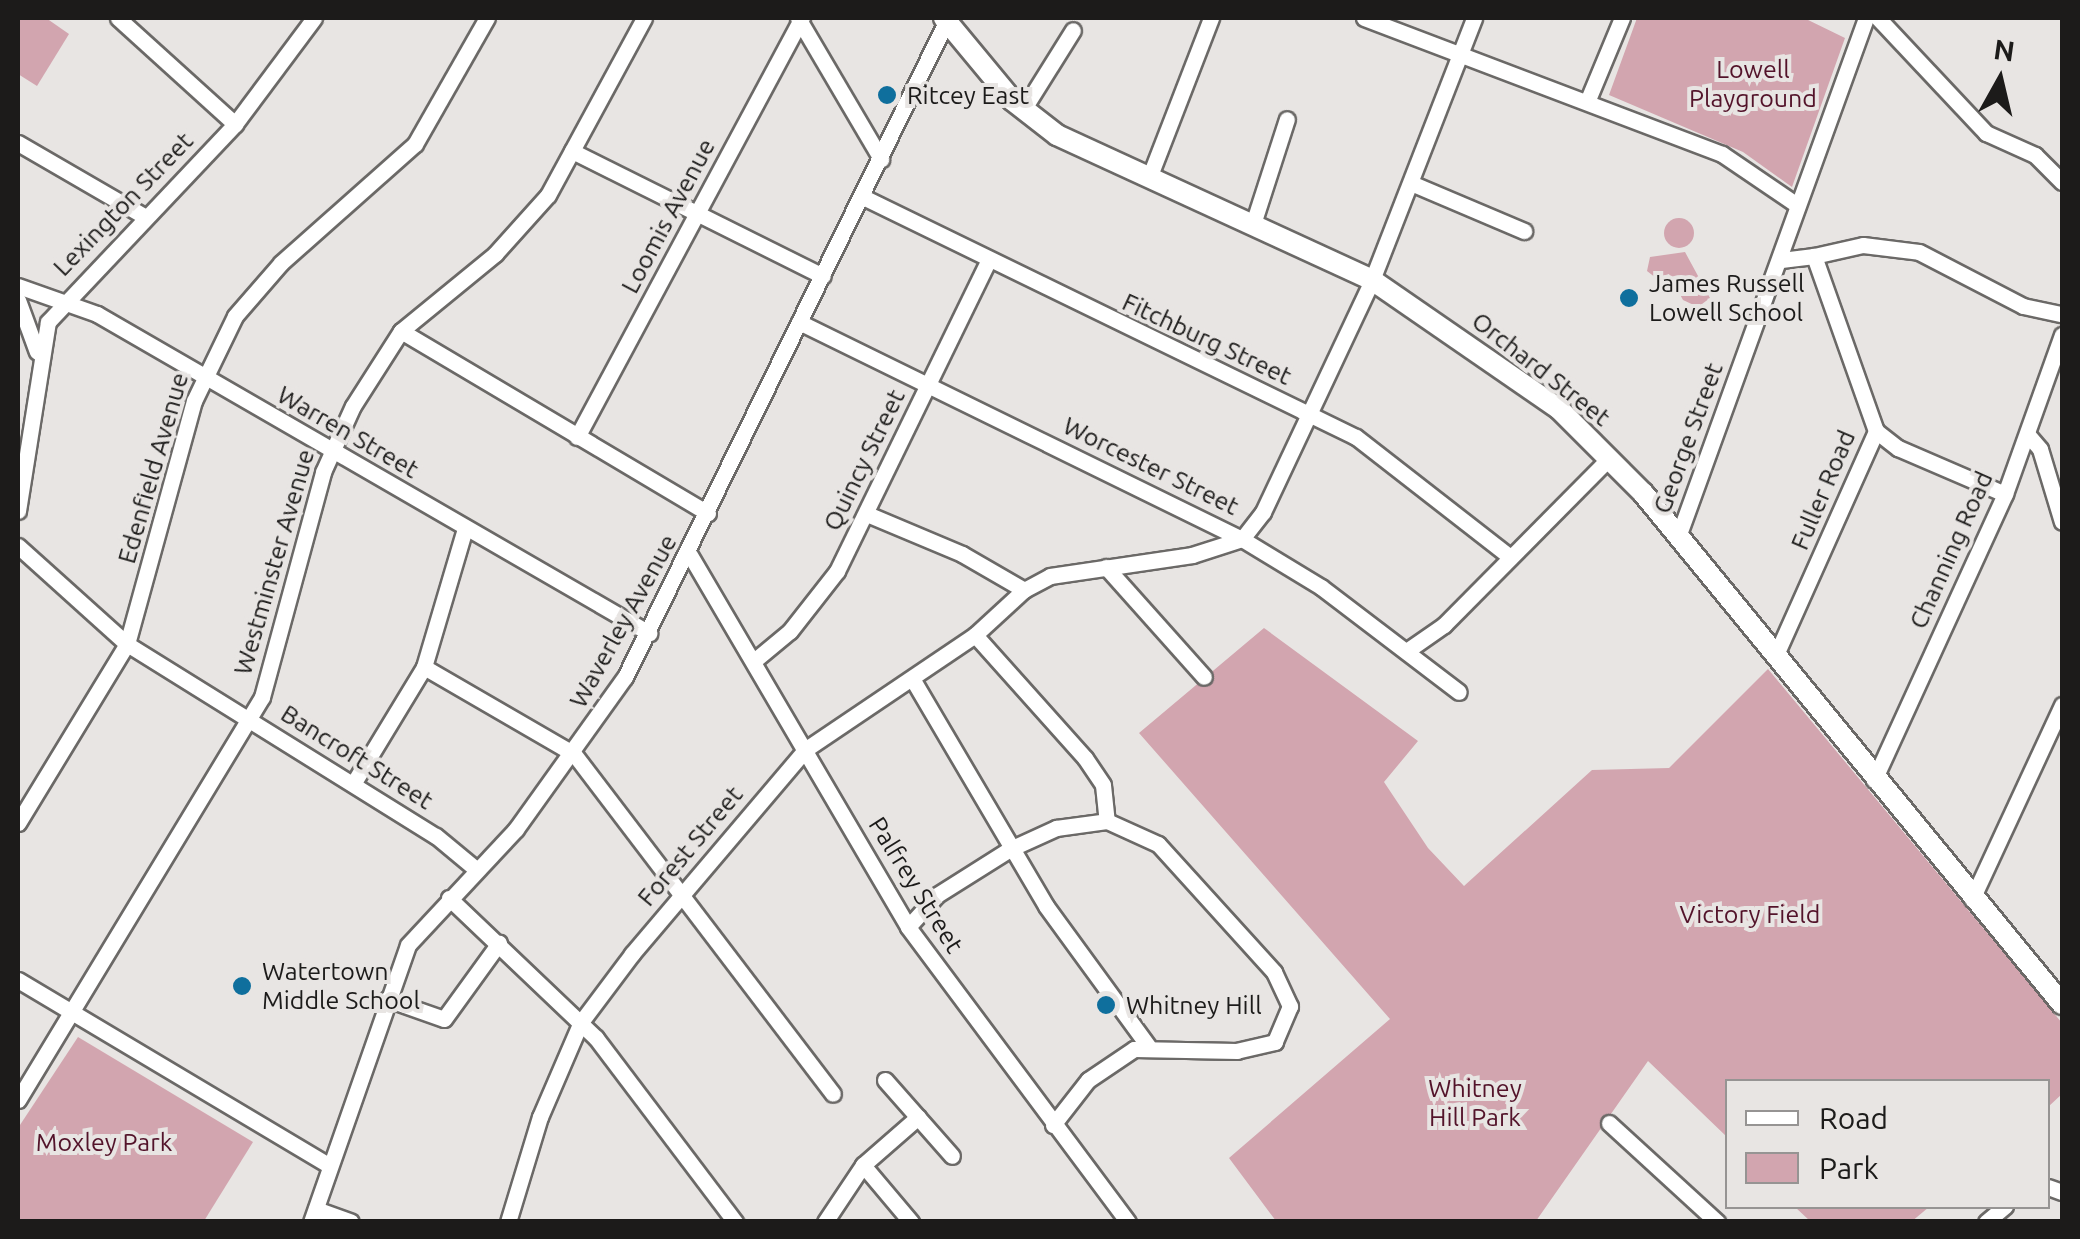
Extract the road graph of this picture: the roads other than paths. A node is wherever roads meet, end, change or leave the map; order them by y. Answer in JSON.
{"nodes":[{"id":1,"x":118,"y":18,"type":"edge"},
{"id":2,"x":314,"y":18,"type":"edge"},
{"id":3,"x":488,"y":18,"type":"edge"},
{"id":4,"x":644,"y":18,"type":"edge"},
{"id":5,"x":1211,"y":18,"type":"edge"},
{"id":6,"x":1364,"y":18,"type":"edge"},
{"id":7,"x":1474,"y":18,"type":"edge"},
{"id":8,"x":1622,"y":18,"type":"edge"},
{"id":9,"x":1866,"y":18,"type":"edge"},
{"id":10,"x":1878,"y":18,"type":"edge"},
{"id":11,"x":800,"y":19,"type":"edge"},
{"id":12,"x":946,"y":19,"type":"edge"},
{"id":13,"x":1073,"y":30,"type":"dead end"},
{"id":14,"x":1460,"y":54,"type":"junction"},
{"id":15,"x":1592,"y":104,"type":"junction"},
{"id":16,"x":1022,"y":110,"type":"junction"},
{"id":17,"x":1286,"y":118,"type":"dead end"},
{"id":18,"x":235,"y":124,"type":"junction"},
{"id":19,"x":18,"y":143,"type":"edge"},
{"id":20,"x":572,"y":151,"type":"junction"},
{"id":21,"x":881,"y":160,"type":"junction"},
{"id":22,"x":1150,"y":178,"type":"junction"},
{"id":23,"x":1411,"y":182,"type":"junction"},
{"id":24,"x":2062,"y":182,"type":"edge"},
{"id":25,"x":863,"y":197,"type":"junction"},
{"id":26,"x":1797,"y":205,"type":"junction"},
{"id":27,"x":144,"y":216,"type":"junction"},
{"id":28,"x":696,"y":217,"type":"junction"},
{"id":29,"x":1253,"y":224,"type":"junction"},
{"id":30,"x":1524,"y":230,"type":"dead end"},
{"id":31,"x":1814,"y":256,"type":"junction"},
{"id":32,"x":1781,"y":260,"type":"junction"},
{"id":33,"x":988,"y":262,"type":"junction"},
{"id":34,"x":823,"y":276,"type":"junction"},
{"id":35,"x":1372,"y":280,"type":"junction"},
{"id":36,"x":18,"y":286,"type":"edge"},
{"id":37,"x":18,"y":300,"type":"edge"},
{"id":38,"x":62,"y":303,"type":"junction"},
{"id":39,"x":2062,"y":314,"type":"edge"},
{"id":40,"x":799,"y":322,"type":"junction"},
{"id":41,"x":401,"y":331,"type":"junction"},
{"id":42,"x":2062,"y":335,"type":"edge"},
{"id":43,"x":39,"y":360,"type":"junction"},
{"id":44,"x":204,"y":376,"type":"junction"},
{"id":45,"x":928,"y":384,"type":"junction"},
{"id":46,"x":1310,"y":414,"type":"junction"},
{"id":47,"x":1876,"y":431,"type":"junction"},
{"id":48,"x":2028,"y":435,"type":"junction"},
{"id":49,"x":577,"y":437,"type":"junction"},
{"id":50,"x":330,"y":452,"type":"junction"},
{"id":51,"x":1610,"y":456,"type":"junction"},
{"id":52,"x":2005,"y":494,"type":"junction"},
{"id":53,"x":18,"y":511,"type":"edge"},
{"id":54,"x":708,"y":513,"type":"junction"},
{"id":55,"x":867,"y":514,"type":"junction"},
{"id":56,"x":2062,"y":522,"type":"edge"},
{"id":57,"x":465,"y":529,"type":"junction"},
{"id":58,"x":1678,"y":537,"type":"junction"},
{"id":59,"x":1242,"y":540,"type":"junction"},
{"id":60,"x":18,"y":546,"type":"edge"},
{"id":61,"x":690,"y":556,"type":"junction"},
{"id":62,"x":1510,"y":556,"type":"junction"},
{"id":63,"x":1106,"y":567,"type":"junction"},
{"id":64,"x":1024,"y":590,"type":"junction"},
{"id":65,"x":649,"y":633,"type":"junction"},
{"id":66,"x":975,"y":635,"type":"junction"},
{"id":67,"x":127,"y":644,"type":"junction"},
{"id":68,"x":1408,"y":650,"type":"junction"},
{"id":69,"x":1775,"y":658,"type":"junction"},
{"id":70,"x":756,"y":660,"type":"junction"},
{"id":71,"x":424,"y":667,"type":"junction"},
{"id":72,"x":1204,"y":678,"type":"dead end"},
{"id":73,"x":912,"y":680,"type":"junction"},
{"id":74,"x":1459,"y":692,"type":"dead end"},
{"id":75,"x":2062,"y":705,"type":"edge"},
{"id":76,"x":249,"y":720,"type":"junction"},
{"id":77,"x":806,"y":749,"type":"junction"},
{"id":78,"x":574,"y":754,"type":"junction"},
{"id":79,"x":1874,"y":780,"type":"junction"},
{"id":80,"x":353,"y":784,"type":"junction"},
{"id":81,"x":1106,"y":820,"type":"junction"},
{"id":82,"x":18,"y":823,"type":"edge"},
{"id":83,"x":1010,"y":849,"type":"junction"},
{"id":84,"x":477,"y":870,"type":"junction"},
{"id":85,"x":449,"y":898,"type":"junction"},
{"id":86,"x":680,"y":898,"type":"junction"},
{"id":87,"x":1972,"y":899,"type":"junction"},
{"id":88,"x":908,"y":927,"type":"junction"},
{"id":89,"x":499,"y":943,"type":"junction"},
{"id":90,"x":18,"y":980,"type":"edge"},
{"id":91,"x":388,"y":998,"type":"junction"},
{"id":92,"x":2062,"y":1004,"type":"edge"},
{"id":93,"x":71,"y":1012,"type":"junction"},
{"id":94,"x":581,"y":1022,"type":"junction"},
{"id":95,"x":1148,"y":1046,"type":"junction"},
{"id":96,"x":885,"y":1080,"type":"dead end"},
{"id":97,"x":832,"y":1094,"type":"dead end"},
{"id":98,"x":18,"y":1100,"type":"edge"},
{"id":99,"x":918,"y":1118,"type":"junction"},
{"id":100,"x":1609,"y":1123,"type":"dead end"},
{"id":101,"x":1054,"y":1125,"type":"junction"},
{"id":102,"x":952,"y":1156,"type":"dead end"},
{"id":103,"x":862,"y":1165,"type":"junction"},
{"id":104,"x":330,"y":1166,"type":"junction"},
{"id":105,"x":314,"y":1215,"type":"edge"},
{"id":106,"x":351,"y":1222,"type":"edge"},
{"id":107,"x":508,"y":1222,"type":"edge"},
{"id":108,"x":736,"y":1222,"type":"edge"},
{"id":109,"x":825,"y":1222,"type":"edge"},
{"id":110,"x":911,"y":1222,"type":"edge"},
{"id":111,"x":1128,"y":1222,"type":"edge"},
{"id":112,"x":1716,"y":1222,"type":"edge"}],
"edges":[{"from":1,"to":18,"type":"street"},
{"from":2,"to":18,"type":"street","name":"Lexington Street"},
{"from":3,"to":44,"type":"street","name":"Edenfield Avenue"},
{"from":4,"to":20,"type":"street","name":"Westminster Avenue"},
{"from":5,"to":22,"type":"street"},
{"from":6,"to":14,"type":"street"},
{"from":7,"to":14,"type":"street"},
{"from":8,"to":15,"type":"street"},
{"from":9,"to":26,"type":"street","name":"George Street"},
{"from":10,"to":24,"type":"street"},
{"from":11,"to":21,"type":"street"},
{"from":11,"to":28,"type":"street","name":"Loomis Avenue"},
{"from":12,"to":16,"type":"main road","name":"Orchard Street"},
{"from":12,"to":21,"type":"street","name":"Waverley Avenue"},
{"from":13,"to":16,"type":"street"},
{"from":14,"to":15,"type":"street"},
{"from":14,"to":23,"type":"street"},
{"from":15,"to":26,"type":"street"},
{"from":16,"to":22,"type":"main road","name":"Orchard Street"},
{"from":17,"to":29,"type":"street"},
{"from":18,"to":27,"type":"street","name":"Lexington Street"},
{"from":19,"to":27,"type":"street"},
{"from":20,"to":28,"type":"street"},
{"from":20,"to":41,"type":"street","name":"Westminster Avenue"},
{"from":21,"to":25,"type":"street","name":"Waverley Avenue"},
{"from":22,"to":29,"type":"main road","name":"Orchard Street"},
{"from":23,"to":30,"type":"street"},
{"from":23,"to":35,"type":"street"},
{"from":25,"to":33,"type":"street","name":"Fitchburg Street"},
{"from":25,"to":34,"type":"street","name":"Waverley Avenue"},
{"from":26,"to":32,"type":"street","name":"George Street"},
{"from":27,"to":38,"type":"street","name":"Lexington Street"},
{"from":28,"to":34,"type":"street"},
{"from":28,"to":49,"type":"street","name":"Loomis Avenue"},
{"from":29,"to":35,"type":"main road","name":"Orchard Street"},
{"from":31,"to":32,"type":"street"},
{"from":31,"to":39,"type":"street"},
{"from":31,"to":47,"type":"street","name":"Fuller Road"},
{"from":32,"to":58,"type":"street","name":"George Street"},
{"from":33,"to":45,"type":"street","name":"Quincy Street"},
{"from":33,"to":46,"type":"street","name":"Fitchburg Street"},
{"from":34,"to":40,"type":"street","name":"Waverley Avenue"},
{"from":35,"to":46,"type":"street"},
{"from":35,"to":51,"type":"main road","name":"Orchard Street"},
{"from":36,"to":38,"type":"street","name":"Warren Street"},
{"from":37,"to":43,"type":"street"},
{"from":38,"to":43,"type":"street","name":"Lexington Street"},
{"from":38,"to":44,"type":"street","name":"Warren Street"},
{"from":40,"to":45,"type":"street","name":"Worcester Street"},
{"from":40,"to":54,"type":"street","name":"Waverley Avenue"},
{"from":41,"to":49,"type":"street"},
{"from":41,"to":50,"type":"street","name":"Westminster Avenue"},
{"from":42,"to":48,"type":"street","name":"Channing Road"},
{"from":43,"to":53,"type":"street","name":"Lexington Street"},
{"from":44,"to":50,"type":"street","name":"Warren Street"},
{"from":44,"to":67,"type":"street","name":"Edenfield Avenue"},
{"from":45,"to":55,"type":"street","name":"Quincy Street"},
{"from":45,"to":59,"type":"street","name":"Worcester Street"},
{"from":46,"to":59,"type":"street"},
{"from":46,"to":62,"type":"street","name":"Fitchburg Street"},
{"from":47,"to":52,"type":"street"},
{"from":47,"to":69,"type":"street","name":"Fuller Road"},
{"from":48,"to":52,"type":"street","name":"Channing Road"},
{"from":48,"to":56,"type":"street"},
{"from":49,"to":54,"type":"street"},
{"from":50,"to":57,"type":"street","name":"Warren Street"},
{"from":50,"to":76,"type":"street","name":"Westminster Avenue"},
{"from":51,"to":58,"type":"main road","name":"Orchard Street"},
{"from":51,"to":62,"type":"street"},
{"from":52,"to":79,"type":"street","name":"Channing Road"},
{"from":54,"to":61,"type":"street","name":"Waverley Avenue"},
{"from":55,"to":64,"type":"street"},
{"from":55,"to":70,"type":"street","name":"Quincy Street"},
{"from":57,"to":65,"type":"street","name":"Warren Street"},
{"from":57,"to":71,"type":"street"},
{"from":58,"to":69,"type":"main road","name":"Orchard Street"},
{"from":59,"to":63,"type":"street"},
{"from":59,"to":68,"type":"street","name":"Worcester Street"},
{"from":60,"to":67,"type":"street","name":"Bancroft Street"},
{"from":61,"to":65,"type":"street","name":"Waverley Avenue"},
{"from":61,"to":70,"type":"street","name":"Palfrey Street"},
{"from":62,"to":68,"type":"street"},
{"from":63,"to":64,"type":"street"},
{"from":63,"to":72,"type":"street"},
{"from":64,"to":66,"type":"street","name":"Forest Street"},
{"from":65,"to":78,"type":"street","name":"Waverley Avenue"},
{"from":66,"to":73,"type":"street","name":"Forest Street"},
{"from":66,"to":81,"type":"street"},
{"from":67,"to":76,"type":"street","name":"Bancroft Street"},
{"from":67,"to":82,"type":"street","name":"Edenfield Avenue"},
{"from":68,"to":74,"type":"street","name":"Worcester Street"},
{"from":69,"to":79,"type":"main road","name":"Orchard Street"},
{"from":70,"to":77,"type":"street","name":"Palfrey Street"},
{"from":71,"to":78,"type":"street"},
{"from":71,"to":80,"type":"street"},
{"from":73,"to":77,"type":"street","name":"Forest Street"},
{"from":73,"to":83,"type":"street"},
{"from":75,"to":87,"type":"street"},
{"from":76,"to":80,"type":"street","name":"Bancroft Street"},
{"from":76,"to":93,"type":"street","name":"Westminster Avenue"},
{"from":77,"to":86,"type":"street","name":"Forest Street"},
{"from":77,"to":88,"type":"street","name":"Palfrey Street"},
{"from":78,"to":84,"type":"street","name":"Waverley Avenue"},
{"from":78,"to":86,"type":"street"},
{"from":79,"to":87,"type":"main road","name":"Orchard Street"},
{"from":80,"to":84,"type":"street","name":"Bancroft Street"},
{"from":81,"to":83,"type":"street"},
{"from":81,"to":95,"type":"street"},
{"from":83,"to":88,"type":"street"},
{"from":83,"to":95,"type":"street"},
{"from":84,"to":85,"type":"street","name":"Waverley Avenue"},
{"from":85,"to":89,"type":"street"},
{"from":85,"to":91,"type":"street","name":"Waverley Avenue"},
{"from":86,"to":94,"type":"street","name":"Forest Street"},
{"from":86,"to":97,"type":"street"},
{"from":87,"to":92,"type":"main road","name":"Orchard Street"},
{"from":88,"to":101,"type":"street","name":"Palfrey Street"},
{"from":89,"to":91,"type":"street"},
{"from":89,"to":94,"type":"street"},
{"from":90,"to":93,"type":"street"},
{"from":91,"to":104,"type":"street","name":"Waverley Avenue"},
{"from":93,"to":98,"type":"street","name":"Westminster Avenue"},
{"from":93,"to":104,"type":"street"},
{"from":94,"to":107,"type":"street","name":"Forest Street"},
{"from":94,"to":108,"type":"street"},
{"from":95,"to":101,"type":"street"},
{"from":96,"to":99,"type":"street"},
{"from":99,"to":102,"type":"street"},
{"from":99,"to":103,"type":"street"},
{"from":100,"to":112,"type":"street"},
{"from":101,"to":111,"type":"street","name":"Palfrey Street"},
{"from":103,"to":109,"type":"street"},
{"from":103,"to":110,"type":"street"},
{"from":104,"to":105,"type":"street","name":"Waverley Avenue"},
{"from":105,"to":106,"type":"street"}]}
